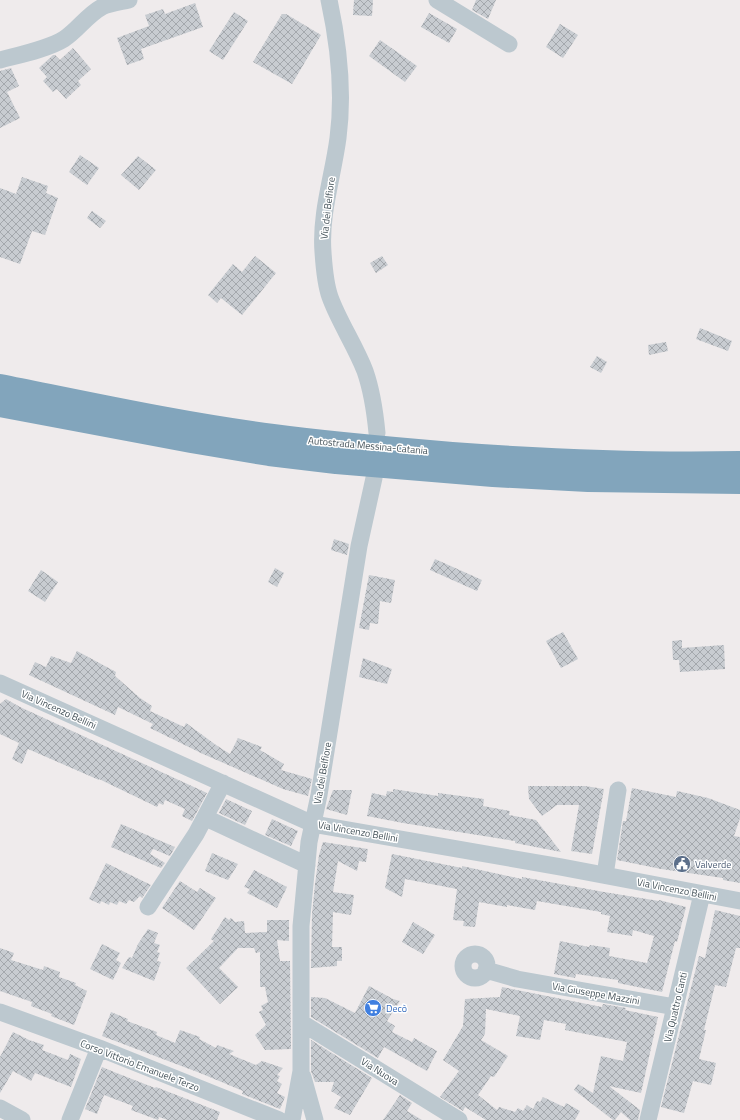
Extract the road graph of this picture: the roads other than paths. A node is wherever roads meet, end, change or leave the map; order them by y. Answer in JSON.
{"nodes":[{"id":1,"x":129,"y":0,"type":"edge"},
{"id":2,"x":329,"y":0,"type":"edge"},
{"id":3,"x":437,"y":0,"type":"edge"},
{"id":4,"x":509,"y":44,"type":"dead end"},
{"id":5,"x":0,"y":60,"type":"edge"},
{"id":6,"x":0,"y":385,"type":"edge"},
{"id":7,"x":0,"y":406,"type":"edge"},
{"id":8,"x":378,"y":433,"type":"dead end"},
{"id":9,"x":740,"y":462,"type":"edge"},
{"id":10,"x":374,"y":478,"type":"dead end"},
{"id":11,"x":740,"y":483,"type":"edge"},
{"id":12,"x":0,"y":683,"type":"edge"},
{"id":13,"x":223,"y":783,"type":"junction"},
{"id":14,"x":618,"y":790,"type":"dead end"},
{"id":15,"x":206,"y":818,"type":"junction"},
{"id":16,"x":313,"y":824,"type":"junction"},
{"id":17,"x":307,"y":865,"type":"junction"},
{"id":18,"x":605,"y":875,"type":"junction"},
{"id":19,"x":702,"y":894,"type":"junction"},
{"id":20,"x":740,"y":901,"type":"edge"},
{"id":21,"x":148,"y":907,"type":"dead end"},
{"id":22,"x":486,"y":970,"type":"dead end"},
{"id":23,"x":675,"y":1007,"type":"junction"},
{"id":24,"x":0,"y":1012,"type":"edge"},
{"id":25,"x":302,"y":1023,"type":"junction"},
{"id":26,"x":99,"y":1048,"type":"junction"},
{"id":27,"x":302,"y":1071,"type":"junction"},
{"id":28,"x":0,"y":1108,"type":"edge"},
{"id":29,"x":22,"y":1120,"type":"edge"},
{"id":30,"x":70,"y":1120,"type":"edge"},
{"id":31,"x":279,"y":1120,"type":"edge"},
{"id":32,"x":292,"y":1120,"type":"edge"},
{"id":33,"x":315,"y":1120,"type":"edge"},
{"id":34,"x":459,"y":1120,"type":"edge"},
{"id":35,"x":648,"y":1120,"type":"edge"}],
"edges":[{"from":1,"to":5,"type":"street"},
{"from":2,"to":8,"type":"street","name":"Via dei Belfiore"},
{"from":3,"to":4,"type":"street"},
{"from":6,"to":9,"type":"highway","name":"Autostrada Messina-Catania"},
{"from":7,"to":11,"type":"highway","name":"Autostrada Messina-Catania"},
{"from":10,"to":16,"type":"street","name":"Via dei Belfiore"},
{"from":12,"to":13,"type":"street","name":"Via Vincenzo Bellini"},
{"from":13,"to":15,"type":"street"},
{"from":13,"to":16,"type":"street","name":"Via Vincenzo Bellini"},
{"from":14,"to":18,"type":"street"},
{"from":15,"to":17,"type":"street"},
{"from":15,"to":21,"type":"street"},
{"from":16,"to":17,"type":"street","name":"Via dei Belfiore"},
{"from":16,"to":18,"type":"street","name":"Via Vincenzo Bellini"},
{"from":17,"to":25,"type":"street","name":"Via dei Belfiore"},
{"from":18,"to":19,"type":"street","name":"Via Vincenzo Bellini"},
{"from":19,"to":20,"type":"street","name":"Via Vincenzo Bellini"},
{"from":19,"to":23,"type":"street","name":"Via Quattro Canti"},
{"from":22,"to":23,"type":"street","name":"Via Giuseppe Mazzini"},
{"from":23,"to":35,"type":"street","name":"Via Quattro Canti"},
{"from":24,"to":26,"type":"street","name":"Corso Vittorio Emanuele Terzo"},
{"from":25,"to":27,"type":"street","name":"Via dei Belfiore"},
{"from":25,"to":34,"type":"street","name":"Via Nuova"},
{"from":26,"to":30,"type":"street"},
{"from":26,"to":31,"type":"street","name":"Corso Vittorio Emanuele Terzo"},
{"from":27,"to":32,"type":"street"},
{"from":27,"to":33,"type":"street"},
{"from":28,"to":29,"type":"street"}]}
